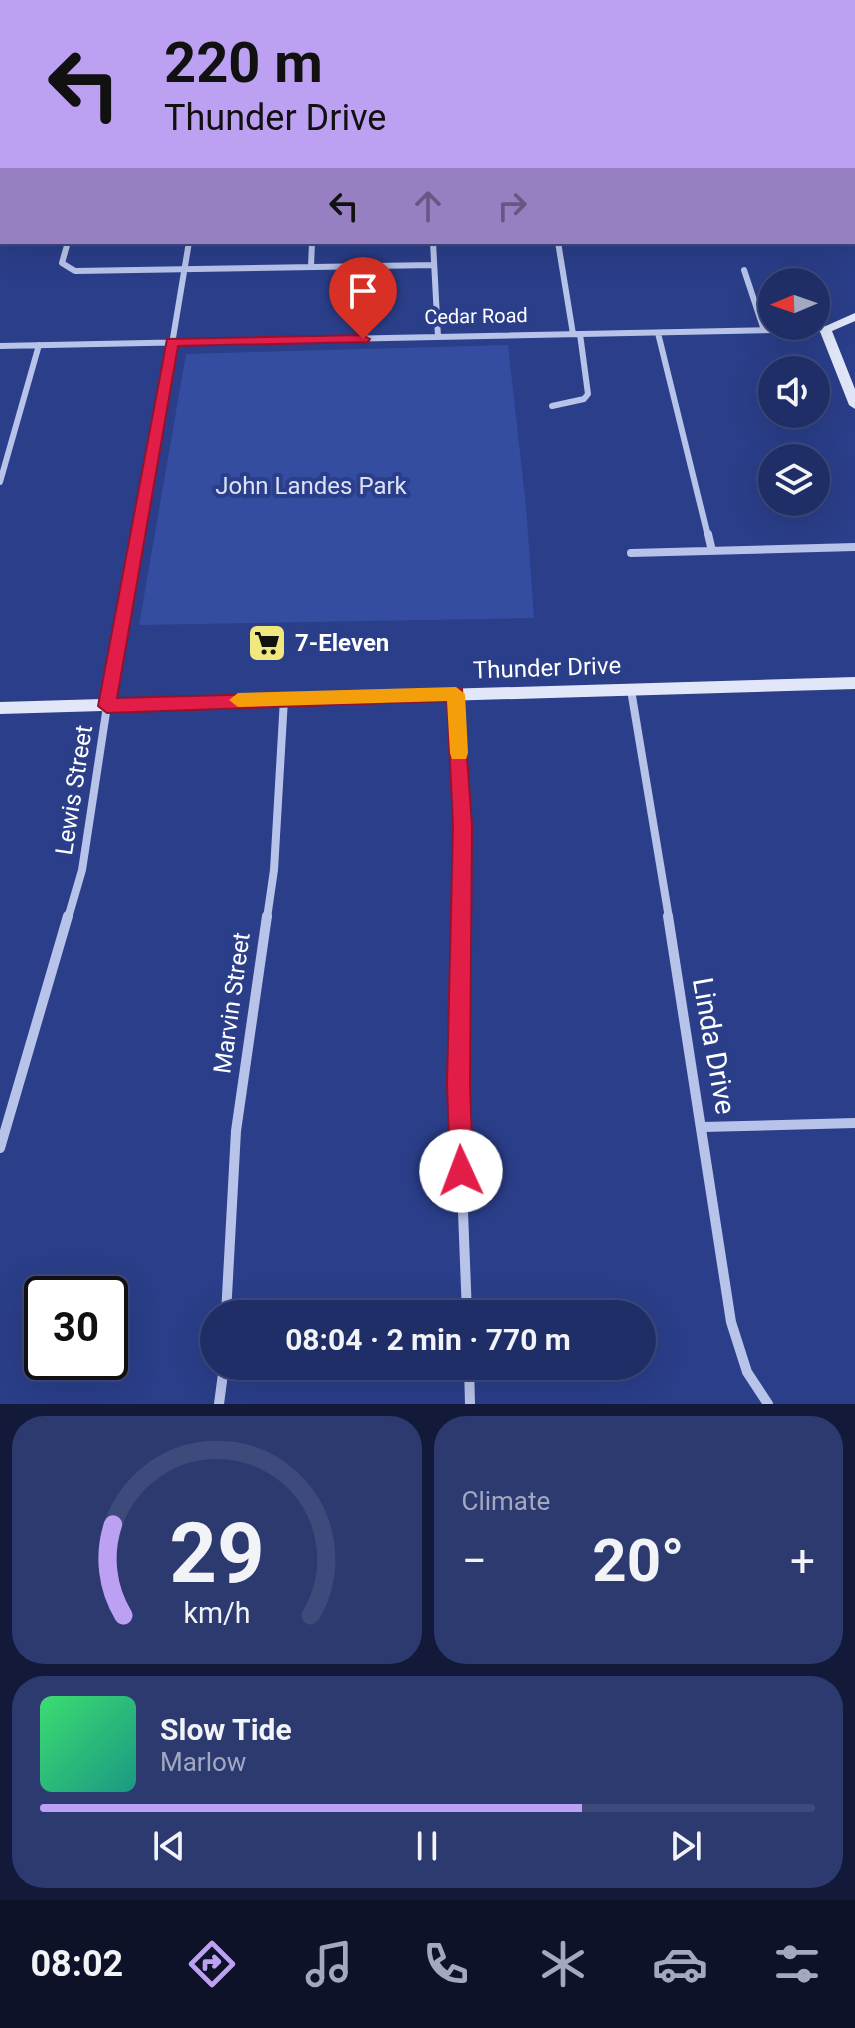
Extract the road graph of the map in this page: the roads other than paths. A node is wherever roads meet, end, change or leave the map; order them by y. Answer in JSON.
{"nodes":[{"id":1,"x":67,"y":244,"type":"edge"},
{"id":2,"x":189,"y":244,"type":"edge"},
{"id":3,"x":312,"y":244,"type":"edge"},
{"id":4,"x":433,"y":244,"type":"edge"},
{"id":5,"x":558,"y":244,"type":"edge"},
{"id":6,"x":434,"y":265,"type":"junction"},
{"id":7,"x":311,"y":267,"type":"junction"},
{"id":8,"x":184,"y":270,"type":"junction"},
{"id":9,"x":744,"y":270,"type":"dead end"},
{"id":10,"x":758,"y":312,"type":"edge"},
{"id":11,"x":855,"y":317,"type":"edge"},
{"id":12,"x":830,"y":327,"type":"edge"},
{"id":13,"x":758,"y":330,"type":"edge"},
{"id":14,"x":658,"y":333,"type":"junction"},
{"id":15,"x":576,"y":334,"type":"junction"},
{"id":16,"x":438,"y":337,"type":"junction"},
{"id":17,"x":829,"y":340,"type":"edge"},
{"id":18,"x":172,"y":342,"type":"junction"},
{"id":19,"x":39,"y":345,"type":"junction"},
{"id":20,"x":0,"y":346,"type":"edge"},
{"id":21,"x":855,"y":405,"type":"edge"},
{"id":22,"x":552,"y":406,"type":"dead end"},
{"id":23,"x":0,"y":482,"type":"edge"},
{"id":24,"x":855,"y":547,"type":"edge"},
{"id":25,"x":712,"y":551,"type":"junction"},
{"id":26,"x":631,"y":553,"type":"dead end"},
{"id":27,"x":855,"y":683,"type":"edge"},
{"id":28,"x":631,"y":690,"type":"junction"},
{"id":29,"x":456,"y":694,"type":"junction"},
{"id":30,"x":284,"y":699,"type":"junction"},
{"id":31,"x":107,"y":706,"type":"junction"},
{"id":32,"x":0,"y":708,"type":"edge"},
{"id":33,"x":855,"y":1123,"type":"edge"},
{"id":34,"x":703,"y":1127,"type":"junction"},
{"id":35,"x":0,"y":1148,"type":"edge"},
{"id":36,"x":227,"y":1300,"type":"edge"},
{"id":37,"x":466,"y":1300,"type":"edge"},
{"id":38,"x":222,"y":1380,"type":"edge"},
{"id":39,"x":469,"y":1380,"type":"edge"},
{"id":40,"x":219,"y":1404,"type":"edge"},
{"id":41,"x":470,"y":1404,"type":"edge"},
{"id":42,"x":768,"y":1404,"type":"edge"}],
"edges":[{"from":1,"to":8,"type":"street"},
{"from":2,"to":8,"type":"street","name":"Lewis Street"},
{"from":3,"to":7,"type":"street"},
{"from":4,"to":6,"type":"street"},
{"from":5,"to":15,"type":"street"},
{"from":6,"to":7,"type":"street"},
{"from":6,"to":16,"type":"street"},
{"from":7,"to":8,"type":"street"},
{"from":8,"to":18,"type":"street","name":"Lewis Street"},
{"from":9,"to":10,"type":"street"},
{"from":11,"to":12,"type":"street","name":"Cedar Road"},
{"from":13,"to":14,"type":"street","name":"Cedar Road"},
{"from":14,"to":15,"type":"street","name":"Cedar Road"},
{"from":14,"to":25,"type":"street"},
{"from":15,"to":16,"type":"street","name":"Cedar Road"},
{"from":15,"to":22,"type":"street"},
{"from":16,"to":18,"type":"street","name":"Cedar Road"},
{"from":17,"to":21,"type":"street"},
{"from":18,"to":19,"type":"street","name":"Cedar Road"},
{"from":18,"to":31,"type":"street","name":"Lewis Street"},
{"from":19,"to":20,"type":"street","name":"Cedar Road"},
{"from":19,"to":23,"type":"street"},
{"from":24,"to":25,"type":"street"},
{"from":25,"to":26,"type":"street"},
{"from":27,"to":28,"type":"street","name":"Thunder Drive"},
{"from":28,"to":29,"type":"street","name":"Thunder Drive"},
{"from":28,"to":34,"type":"street","name":"Linda Drive"},
{"from":29,"to":30,"type":"street","name":"Thunder Drive"},
{"from":29,"to":37,"type":"street"},
{"from":30,"to":31,"type":"street","name":"Thunder Drive"},
{"from":30,"to":36,"type":"street","name":"Marvin Street"},
{"from":31,"to":32,"type":"street","name":"Thunder Drive"},
{"from":31,"to":35,"type":"street","name":"Lewis Street"},
{"from":33,"to":34,"type":"street"},
{"from":34,"to":42,"type":"street","name":"Linda Drive"},
{"from":38,"to":40,"type":"street"},
{"from":39,"to":41,"type":"street"}]}
